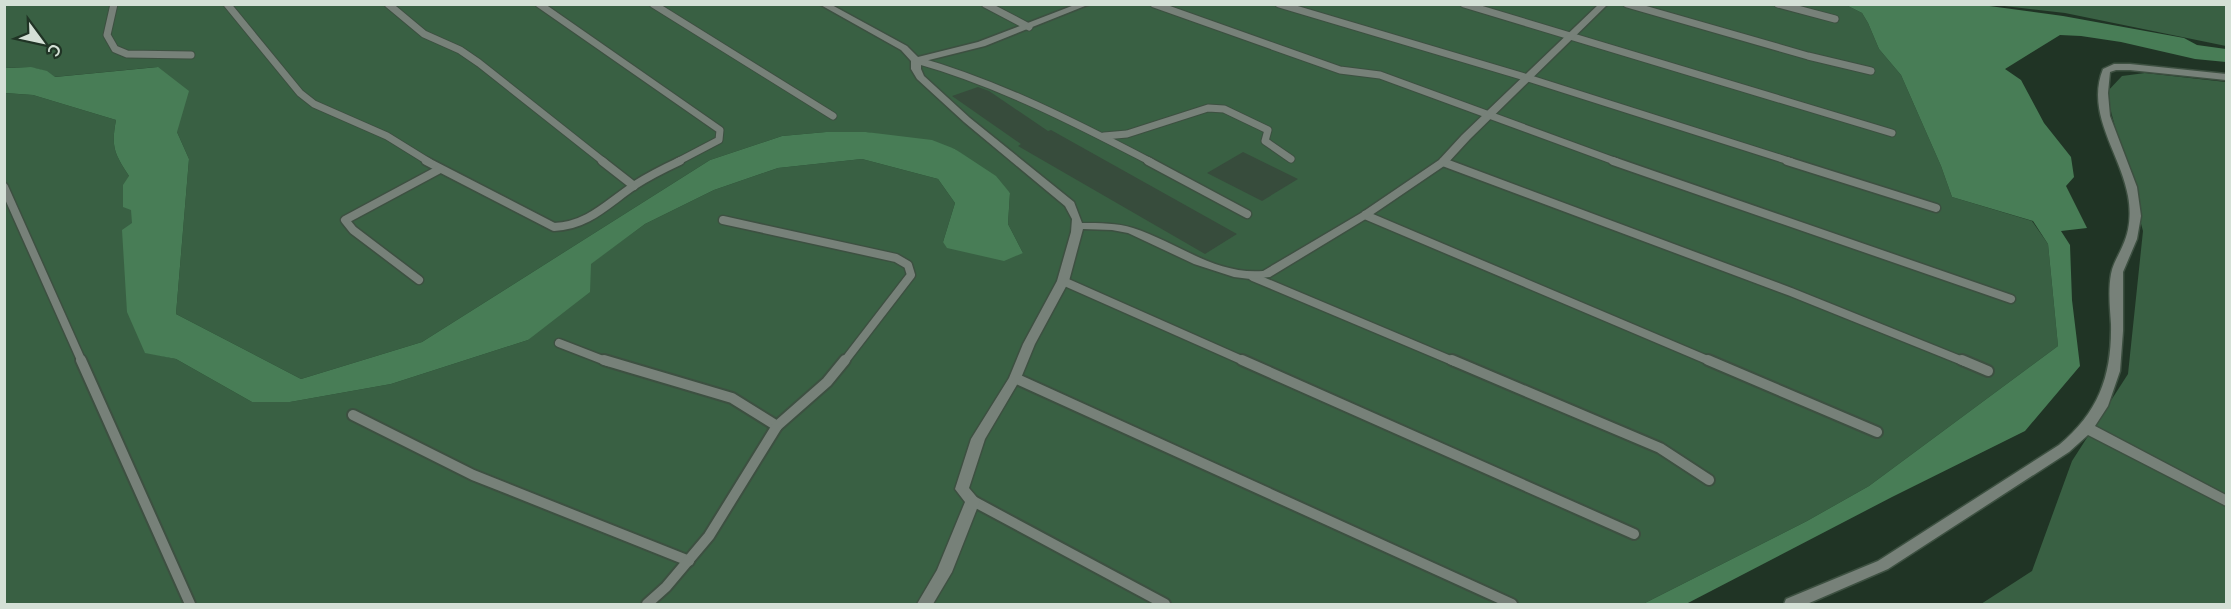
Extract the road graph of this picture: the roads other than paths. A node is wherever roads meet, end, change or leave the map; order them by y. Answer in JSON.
{"nodes":[{"id":1,"x":114,"y":4,"type":"edge"},
{"id":2,"x":227,"y":4,"type":"edge"},
{"id":3,"x":388,"y":4,"type":"edge"},
{"id":4,"x":539,"y":4,"type":"edge"},
{"id":5,"x":653,"y":4,"type":"edge"},
{"id":6,"x":823,"y":4,"type":"edge"},
{"id":7,"x":985,"y":4,"type":"edge"},
{"id":8,"x":1086,"y":4,"type":"edge"},
{"id":9,"x":1154,"y":4,"type":"edge"},
{"id":10,"x":1279,"y":4,"type":"edge"},
{"id":11,"x":1464,"y":4,"type":"edge"},
{"id":12,"x":1604,"y":4,"type":"edge"},
{"id":13,"x":1627,"y":4,"type":"edge"},
{"id":14,"x":1778,"y":4,"type":"edge"},
{"id":15,"x":1835,"y":20,"type":"dead end"},
{"id":16,"x":1029,"y":27,"type":"junction"},
{"id":17,"x":1569,"y":38,"type":"junction"},
{"id":18,"x":191,"y":55,"type":"dead end"},
{"id":19,"x":916,"y":60,"type":"junction"},
{"id":20,"x":1871,"y":71,"type":"dead end"},
{"id":21,"x":2226,"y":76,"type":"edge"},
{"id":22,"x":1528,"y":78,"type":"junction"},
{"id":23,"x":1489,"y":115,"type":"junction"},
{"id":24,"x":833,"y":116,"type":"dead end"},
{"id":25,"x":1892,"y":133,"type":"dead end"},
{"id":26,"x":1104,"y":136,"type":"junction"},
{"id":27,"x":1291,"y":159,"type":"dead end"},
{"id":28,"x":1443,"y":162,"type":"junction"},
{"id":29,"x":440,"y":169,"type":"junction"},
{"id":30,"x":634,"y":186,"type":"junction"},
{"id":31,"x":4,"y":187,"type":"edge"},
{"id":32,"x":1935,"y":208,"type":"dead end"},
{"id":33,"x":1247,"y":214,"type":"dead end"},
{"id":34,"x":1365,"y":215,"type":"junction"},
{"id":35,"x":723,"y":220,"type":"dead end"},
{"id":36,"x":1077,"y":226,"type":"junction"},
{"id":37,"x":1253,"y":277,"type":"junction"},
{"id":38,"x":418,"y":280,"type":"dead end"},
{"id":39,"x":1063,"y":281,"type":"junction"},
{"id":40,"x":2011,"y":299,"type":"dead end"},
{"id":41,"x":559,"y":343,"type":"dead end"},
{"id":42,"x":1988,"y":371,"type":"dead end"},
{"id":43,"x":1015,"y":378,"type":"junction"},
{"id":44,"x":353,"y":416,"type":"dead end"},
{"id":45,"x":777,"y":426,"type":"junction"},
{"id":46,"x":2087,"y":428,"type":"junction"},
{"id":47,"x":1876,"y":432,"type":"dead end"},
{"id":48,"x":1709,"y":480,"type":"dead end"},
{"id":49,"x":973,"y":501,"type":"junction"},
{"id":50,"x":2226,"y":501,"type":"edge"},
{"id":51,"x":1634,"y":534,"type":"dead end"},
{"id":52,"x":689,"y":561,"type":"junction"},
{"id":53,"x":190,"y":604,"type":"edge"},
{"id":54,"x":646,"y":604,"type":"edge"},
{"id":55,"x":925,"y":604,"type":"edge"},
{"id":56,"x":1166,"y":604,"type":"edge"},
{"id":57,"x":1512,"y":604,"type":"edge"},
{"id":58,"x":1791,"y":604,"type":"edge"}],
"edges":[{"from":1,"to":18,"type":"lane"},
{"from":2,"to":29,"type":"lane"},
{"from":3,"to":30,"type":"lane"},
{"from":4,"to":30,"type":"lane"},
{"from":5,"to":24,"type":"lane"},
{"from":6,"to":19,"type":"street"},
{"from":7,"to":16,"type":"lane"},
{"from":8,"to":16,"type":"street"},
{"from":9,"to":23,"type":"lane"},
{"from":10,"to":22,"type":"lane"},
{"from":11,"to":17,"type":"lane"},
{"from":12,"to":17,"type":"street"},
{"from":13,"to":20,"type":"lane"},
{"from":14,"to":15,"type":"lane"},
{"from":16,"to":19,"type":"street"},
{"from":17,"to":22,"type":"street"},
{"from":17,"to":25,"type":"lane"},
{"from":19,"to":26,"type":"lane"},
{"from":19,"to":36,"type":"street"},
{"from":21,"to":46,"type":"street"},
{"from":22,"to":23,"type":"street"},
{"from":22,"to":32,"type":"lane"},
{"from":23,"to":28,"type":"street"},
{"from":23,"to":40,"type":"lane"},
{"from":26,"to":27,"type":"lane"},
{"from":26,"to":33,"type":"lane"},
{"from":28,"to":34,"type":"street"},
{"from":28,"to":42,"type":"lane"},
{"from":29,"to":30,"type":"lane"},
{"from":29,"to":38,"type":"lane"},
{"from":31,"to":53,"type":"lane"},
{"from":34,"to":37,"type":"street"},
{"from":34,"to":47,"type":"lane"},
{"from":35,"to":45,"type":"lane"},
{"from":36,"to":37,"type":"street"},
{"from":36,"to":39,"type":"street"},
{"from":37,"to":48,"type":"lane"},
{"from":39,"to":43,"type":"street"},
{"from":39,"to":51,"type":"lane"},
{"from":41,"to":45,"type":"lane"},
{"from":43,"to":49,"type":"street"},
{"from":43,"to":57,"type":"lane"},
{"from":44,"to":52,"type":"lane"},
{"from":45,"to":52,"type":"lane"},
{"from":46,"to":50,"type":"street"},
{"from":46,"to":58,"type":"street"},
{"from":49,"to":55,"type":"street"},
{"from":49,"to":56,"type":"lane"},
{"from":52,"to":54,"type":"lane"}]}
